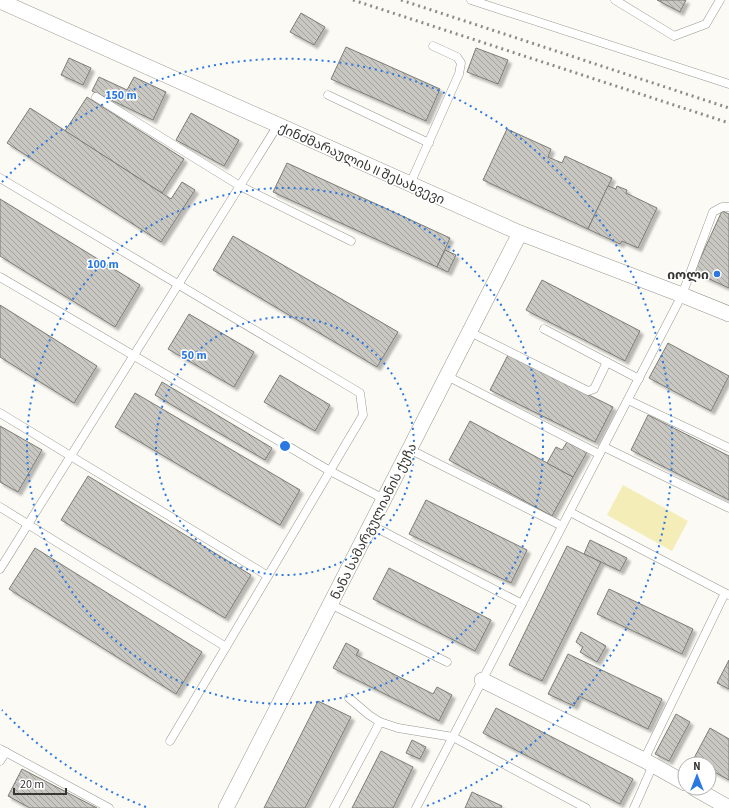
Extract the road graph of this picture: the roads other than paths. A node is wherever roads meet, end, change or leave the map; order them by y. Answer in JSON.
{"nodes":[{"id":1,"x":471,"y":0,"type":"edge"},
{"id":2,"x":615,"y":0,"type":"edge"},
{"id":3,"x":720,"y":0,"type":"edge"},
{"id":4,"x":0,"y":1,"type":"edge"},
{"id":5,"x":433,"y":46,"type":"dead end"},
{"id":6,"x":729,"y":84,"type":"edge"},
{"id":7,"x":328,"y":95,"type":"dead end"},
{"id":8,"x":96,"y":97,"type":"dead end"},
{"id":9,"x":278,"y":125,"type":"junction"},
{"id":10,"x":429,"y":143,"type":"junction"},
{"id":11,"x":0,"y":178,"type":"edge"},
{"id":12,"x":410,"y":184,"type":"junction"},
{"id":13,"x":240,"y":186,"type":"junction"},
{"id":14,"x":729,"y":207,"type":"edge"},
{"id":15,"x":520,"y":233,"type":"junction"},
{"id":16,"x":351,"y":242,"type":"dead end"},
{"id":17,"x":0,"y":277,"type":"edge"},
{"id":18,"x":178,"y":285,"type":"junction"},
{"id":19,"x":682,"y":295,"type":"junction"},
{"id":20,"x":729,"y":314,"type":"edge"},
{"id":21,"x":544,"y":330,"type":"dead end"},
{"id":22,"x":470,"y":332,"type":"junction"},
{"id":23,"x":134,"y":356,"type":"junction"},
{"id":24,"x":607,"y":362,"type":"junction"},
{"id":25,"x":447,"y":376,"type":"junction"},
{"id":26,"x":638,"y":379,"type":"junction"},
{"id":27,"x":628,"y":400,"type":"junction"},
{"id":28,"x":0,"y":413,"type":"edge"},
{"id":29,"x":604,"y":447,"type":"junction"},
{"id":30,"x":729,"y":448,"type":"edge"},
{"id":31,"x":409,"y":449,"type":"junction"},
{"id":32,"x":599,"y":454,"type":"junction"},
{"id":33,"x":71,"y":456,"type":"junction"},
{"id":34,"x":330,"y":471,"type":"junction"},
{"id":35,"x":384,"y":500,"type":"junction"},
{"id":36,"x":0,"y":507,"type":"edge"},
{"id":37,"x":729,"y":508,"type":"edge"},
{"id":38,"x":570,"y":512,"type":"junction"},
{"id":39,"x":28,"y":524,"type":"junction"},
{"id":40,"x":371,"y":525,"type":"junction"},
{"id":41,"x":562,"y":526,"type":"junction"},
{"id":42,"x":0,"y":569,"type":"edge"},
{"id":43,"x":268,"y":576,"type":"junction"},
{"id":44,"x":727,"y":594,"type":"edge"},
{"id":45,"x":330,"y":604,"type":"junction"},
{"id":46,"x":522,"y":604,"type":"junction"},
{"id":47,"x":226,"y":647,"type":"junction"},
{"id":48,"x":447,"y":662,"type":"dead end"},
{"id":49,"x":482,"y":680,"type":"junction"},
{"id":50,"x":349,"y":698,"type":"dead end"},
{"id":51,"x":380,"y":722,"type":"junction"},
{"id":52,"x":453,"y":737,"type":"junction"},
{"id":53,"x":170,"y":741,"type":"dead end"},
{"id":54,"x":3,"y":750,"type":"edge"},
{"id":55,"x":0,"y":761,"type":"edge"},
{"id":56,"x":648,"y":763,"type":"junction"},
{"id":57,"x":677,"y":779,"type":"edge"},
{"id":58,"x":708,"y":796,"type":"edge"},
{"id":59,"x":109,"y":808,"type":"edge"},
{"id":60,"x":226,"y":808,"type":"edge"},
{"id":61,"x":334,"y":808,"type":"edge"},
{"id":62,"x":416,"y":808,"type":"edge"},
{"id":63,"x":586,"y":808,"type":"edge"},
{"id":64,"x":634,"y":808,"type":"edge"},
{"id":65,"x":729,"y":808,"type":"edge"}],
"edges":[{"from":1,"to":6,"type":"lane"},
{"from":2,"to":3,"type":"lane"},
{"from":4,"to":9,"type":"street","name":"ქინძმარაულის II შესახვევი"},
{"from":5,"to":10,"type":"lane"},
{"from":7,"to":10,"type":"lane"},
{"from":8,"to":13,"type":"lane"},
{"from":9,"to":12,"type":"street","name":"ქინძმარაულის II შესახვევი"},
{"from":9,"to":13,"type":"lane"},
{"from":10,"to":12,"type":"lane"},
{"from":11,"to":18,"type":"lane"},
{"from":12,"to":15,"type":"street","name":"ქინძმარაულის II შესახვევი"},
{"from":13,"to":16,"type":"lane"},
{"from":13,"to":18,"type":"lane"},
{"from":14,"to":19,"type":"lane"},
{"from":15,"to":19,"type":"street","name":"ქინძმარაულის II შესახვევი"},
{"from":15,"to":22,"type":"street","name":"ნანა სამარგულიანის ქუჩა"},
{"from":17,"to":23,"type":"lane"},
{"from":18,"to":23,"type":"lane"},
{"from":18,"to":34,"type":"lane"},
{"from":19,"to":20,"type":"street","name":"ქინძმარაულის II შესახვევი"},
{"from":19,"to":26,"type":"lane"},
{"from":21,"to":24,"type":"lane"},
{"from":22,"to":24,"type":"lane"},
{"from":22,"to":25,"type":"street","name":"ნანა სამარგულიანის ქუჩა"},
{"from":23,"to":33,"type":"lane"},
{"from":23,"to":34,"type":"lane"},
{"from":24,"to":26,"type":"lane"},
{"from":25,"to":31,"type":"street","name":"ნანა სამარგულიანის ქუჩა"},
{"from":25,"to":32,"type":"lane"},
{"from":26,"to":27,"type":"lane"},
{"from":27,"to":29,"type":"lane"},
{"from":27,"to":30,"type":"lane"},
{"from":28,"to":33,"type":"lane"},
{"from":29,"to":32,"type":"lane"},
{"from":29,"to":37,"type":"lane"},
{"from":31,"to":35,"type":"street","name":"ნანა სამარგულიანის ქუჩა"},
{"from":31,"to":41,"type":"lane"},
{"from":32,"to":38,"type":"lane"},
{"from":33,"to":39,"type":"lane"},
{"from":33,"to":43,"type":"lane"},
{"from":34,"to":35,"type":"lane"},
{"from":34,"to":43,"type":"lane"},
{"from":35,"to":40,"type":"street","name":"ნანა სამარგულიანის ქუჩა"},
{"from":36,"to":39,"type":"lane"},
{"from":38,"to":41,"type":"lane"},
{"from":38,"to":44,"type":"lane"},
{"from":39,"to":42,"type":"lane"},
{"from":39,"to":47,"type":"lane"},
{"from":40,"to":45,"type":"street","name":"ნანა სამარგულიანის ქუჩა"},
{"from":40,"to":46,"type":"lane"},
{"from":41,"to":46,"type":"lane"},
{"from":43,"to":47,"type":"lane"},
{"from":44,"to":56,"type":"lane"},
{"from":45,"to":48,"type":"lane"},
{"from":45,"to":60,"type":"street","name":"ნანა სამარგულიანის ქუჩა"},
{"from":46,"to":49,"type":"lane"},
{"from":47,"to":53,"type":"lane"},
{"from":49,"to":52,"type":"lane"},
{"from":49,"to":56,"type":"street"},
{"from":50,"to":51,"type":"lane"},
{"from":51,"to":52,"type":"lane"},
{"from":51,"to":61,"type":"lane"},
{"from":52,"to":62,"type":"lane"},
{"from":52,"to":63,"type":"lane"},
{"from":54,"to":55,"type":"lane"},
{"from":54,"to":59,"type":"lane"},
{"from":56,"to":57,"type":"street"},
{"from":56,"to":64,"type":"lane"},
{"from":58,"to":65,"type":"street"}]}
